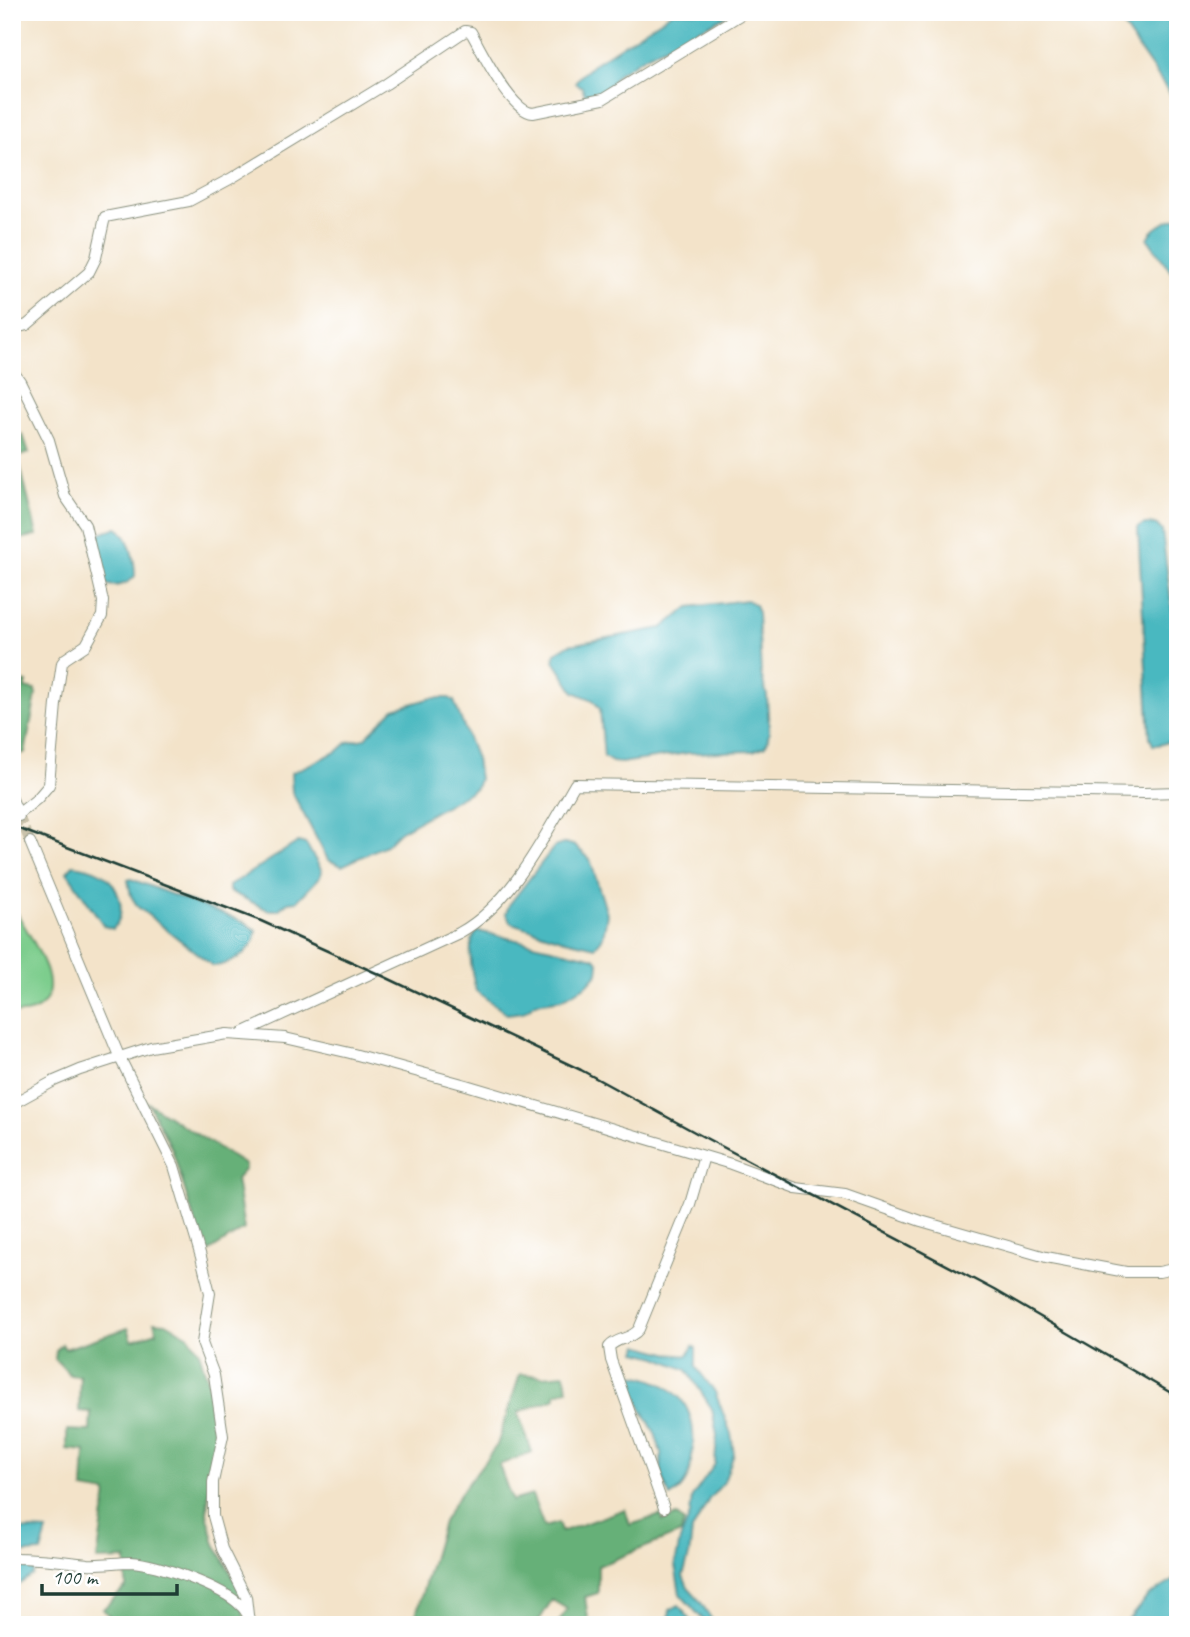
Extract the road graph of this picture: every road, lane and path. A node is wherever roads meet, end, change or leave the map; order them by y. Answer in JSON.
{"nodes":[{"id":1,"x":744,"y":12,"type":"edge"},
{"id":2,"x":12,"y":329,"type":"edge"},
{"id":3,"x":12,"y":370,"type":"edge"},
{"id":4,"x":1178,"y":792,"type":"edge"},
{"id":5,"x":12,"y":799,"type":"edge"},
{"id":6,"x":30,"y":842,"type":"tunnel mouth"},
{"id":7,"x":241,"y":1034,"type":"junction"},
{"id":8,"x":119,"y":1056,"type":"junction"},
{"id":9,"x":12,"y":1104,"type":"edge"},
{"id":10,"x":704,"y":1156,"type":"junction"},
{"id":11,"x":1178,"y":1268,"type":"edge"},
{"id":12,"x":664,"y":1508,"type":"dead end"},
{"id":13,"x":12,"y":1558,"type":"edge"},
{"id":14,"x":250,"y":1620,"type":"edge"}],
"edges":[{"from":1,"to":2,"type":"street"},
{"from":3,"to":5,"type":"street"},
{"from":4,"to":7,"type":"street"},
{"from":6,"to":8,"type":"street"},
{"from":7,"to":8,"type":"street"},
{"from":7,"to":10,"type":"street"},
{"from":8,"to":9,"type":"street"},
{"from":8,"to":14,"type":"street"},
{"from":10,"to":11,"type":"street"},
{"from":10,"to":12,"type":"street"},
{"from":13,"to":14,"type":"street"}]}
